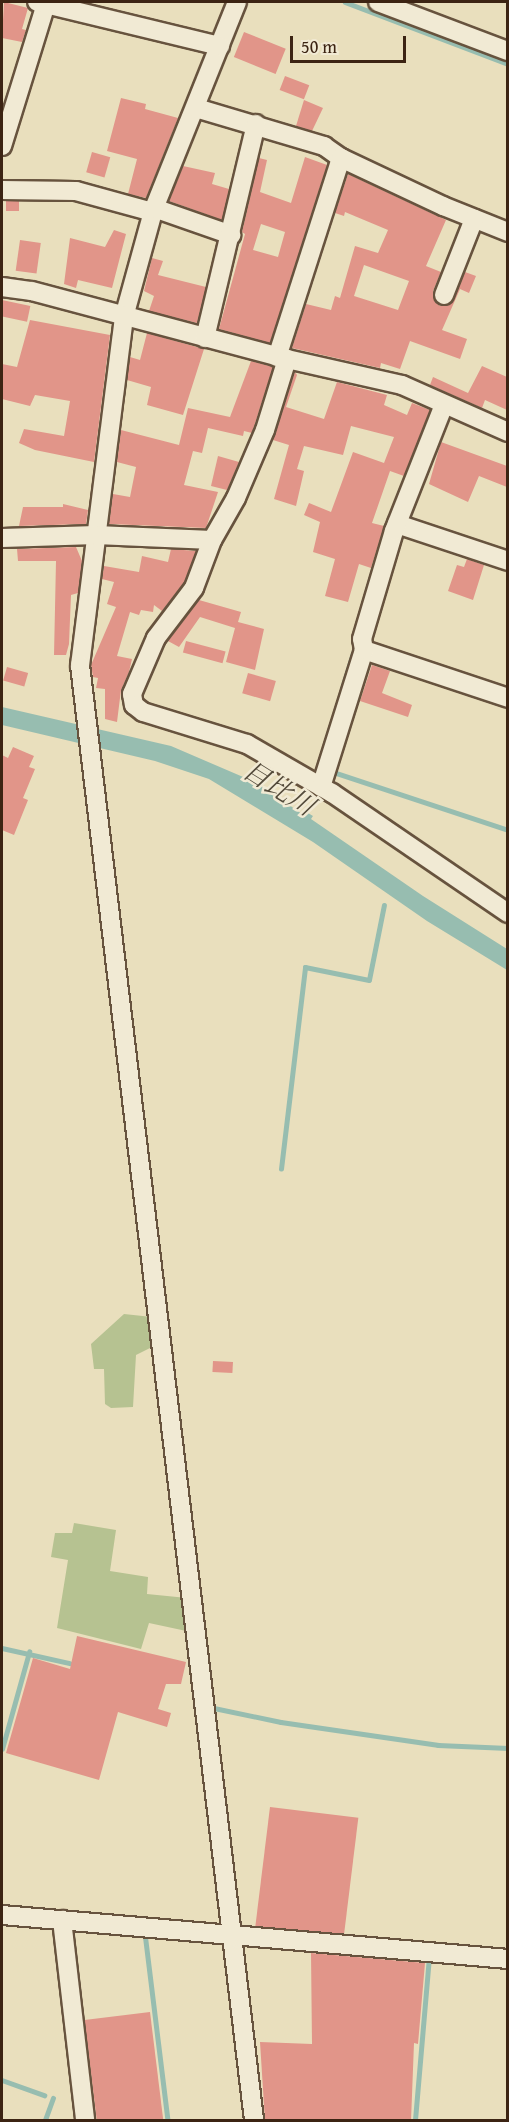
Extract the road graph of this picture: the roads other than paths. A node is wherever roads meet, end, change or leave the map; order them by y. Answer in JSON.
{"nodes":[{"id":1,"x":237,"y":2,"type":"edge"},
{"id":2,"x":378,"y":2,"type":"edge"},
{"id":3,"x":41,"y":3,"type":"edge"},
{"id":4,"x":220,"y":46,"type":"junction"},
{"id":5,"x":507,"y":51,"type":"edge"},
{"id":6,"x":196,"y":108,"type":"junction"},
{"id":7,"x":256,"y":124,"type":"junction"},
{"id":8,"x":2,"y":146,"type":"edge"},
{"id":9,"x":341,"y":158,"type":"junction"},
{"id":10,"x":2,"y":190,"type":"edge"},
{"id":11,"x":154,"y":211,"type":"junction"},
{"id":12,"x":474,"y":219,"type":"junction"},
{"id":13,"x":507,"y":231,"type":"edge"},
{"id":14,"x":231,"y":235,"type":"junction"},
{"id":15,"x":2,"y":287,"type":"edge"},
{"id":16,"x":444,"y":295,"type":"dead end"},
{"id":17,"x":124,"y":317,"type":"junction"},
{"id":18,"x":205,"y":338,"type":"junction"},
{"id":19,"x":282,"y":358,"type":"junction"},
{"id":20,"x":444,"y":405,"type":"junction"},
{"id":21,"x":507,"y":432,"type":"edge"},
{"id":22,"x":397,"y":524,"type":"junction"},
{"id":23,"x":96,"y":535,"type":"junction"},
{"id":24,"x":2,"y":538,"type":"edge"},
{"id":25,"x":212,"y":540,"type":"junction"},
{"id":26,"x":507,"y":561,"type":"edge"},
{"id":27,"x":364,"y":650,"type":"junction"},
{"id":28,"x":507,"y":698,"type":"edge"},
{"id":29,"x":321,"y":787,"type":"junction"},
{"id":30,"x":507,"y":913,"type":"edge"},
{"id":31,"x":2,"y":1916,"type":"edge"},
{"id":32,"x":62,"y":1920,"type":"junction"},
{"id":33,"x":232,"y":1934,"type":"junction"},
{"id":34,"x":507,"y":1959,"type":"edge"},
{"id":35,"x":85,"y":2121,"type":"edge"},
{"id":36,"x":254,"y":2121,"type":"edge"}],
"edges":[{"from":1,"to":4,"type":"street"},
{"from":2,"to":5,"type":"street"},
{"from":3,"to":4,"type":"street"},
{"from":3,"to":8,"type":"street"},
{"from":4,"to":6,"type":"street"},
{"from":6,"to":7,"type":"street"},
{"from":6,"to":11,"type":"street"},
{"from":7,"to":9,"type":"street"},
{"from":7,"to":14,"type":"street"},
{"from":9,"to":12,"type":"street"},
{"from":9,"to":19,"type":"street"},
{"from":10,"to":11,"type":"street"},
{"from":11,"to":14,"type":"street"},
{"from":11,"to":17,"type":"street"},
{"from":12,"to":13,"type":"street"},
{"from":12,"to":16,"type":"street"},
{"from":14,"to":18,"type":"street"},
{"from":15,"to":17,"type":"street"},
{"from":17,"to":18,"type":"street"},
{"from":17,"to":23,"type":"street"},
{"from":18,"to":19,"type":"street"},
{"from":19,"to":20,"type":"street"},
{"from":19,"to":25,"type":"street"},
{"from":20,"to":21,"type":"street"},
{"from":20,"to":22,"type":"street"},
{"from":22,"to":26,"type":"street"},
{"from":22,"to":27,"type":"street"},
{"from":23,"to":24,"type":"street"},
{"from":23,"to":25,"type":"street"},
{"from":23,"to":33,"type":"street"},
{"from":25,"to":29,"type":"street"},
{"from":27,"to":28,"type":"street"},
{"from":27,"to":29,"type":"street"},
{"from":29,"to":30,"type":"street"},
{"from":31,"to":32,"type":"street"},
{"from":32,"to":33,"type":"street"},
{"from":32,"to":35,"type":"street"},
{"from":33,"to":34,"type":"street"},
{"from":33,"to":36,"type":"street"}]}
